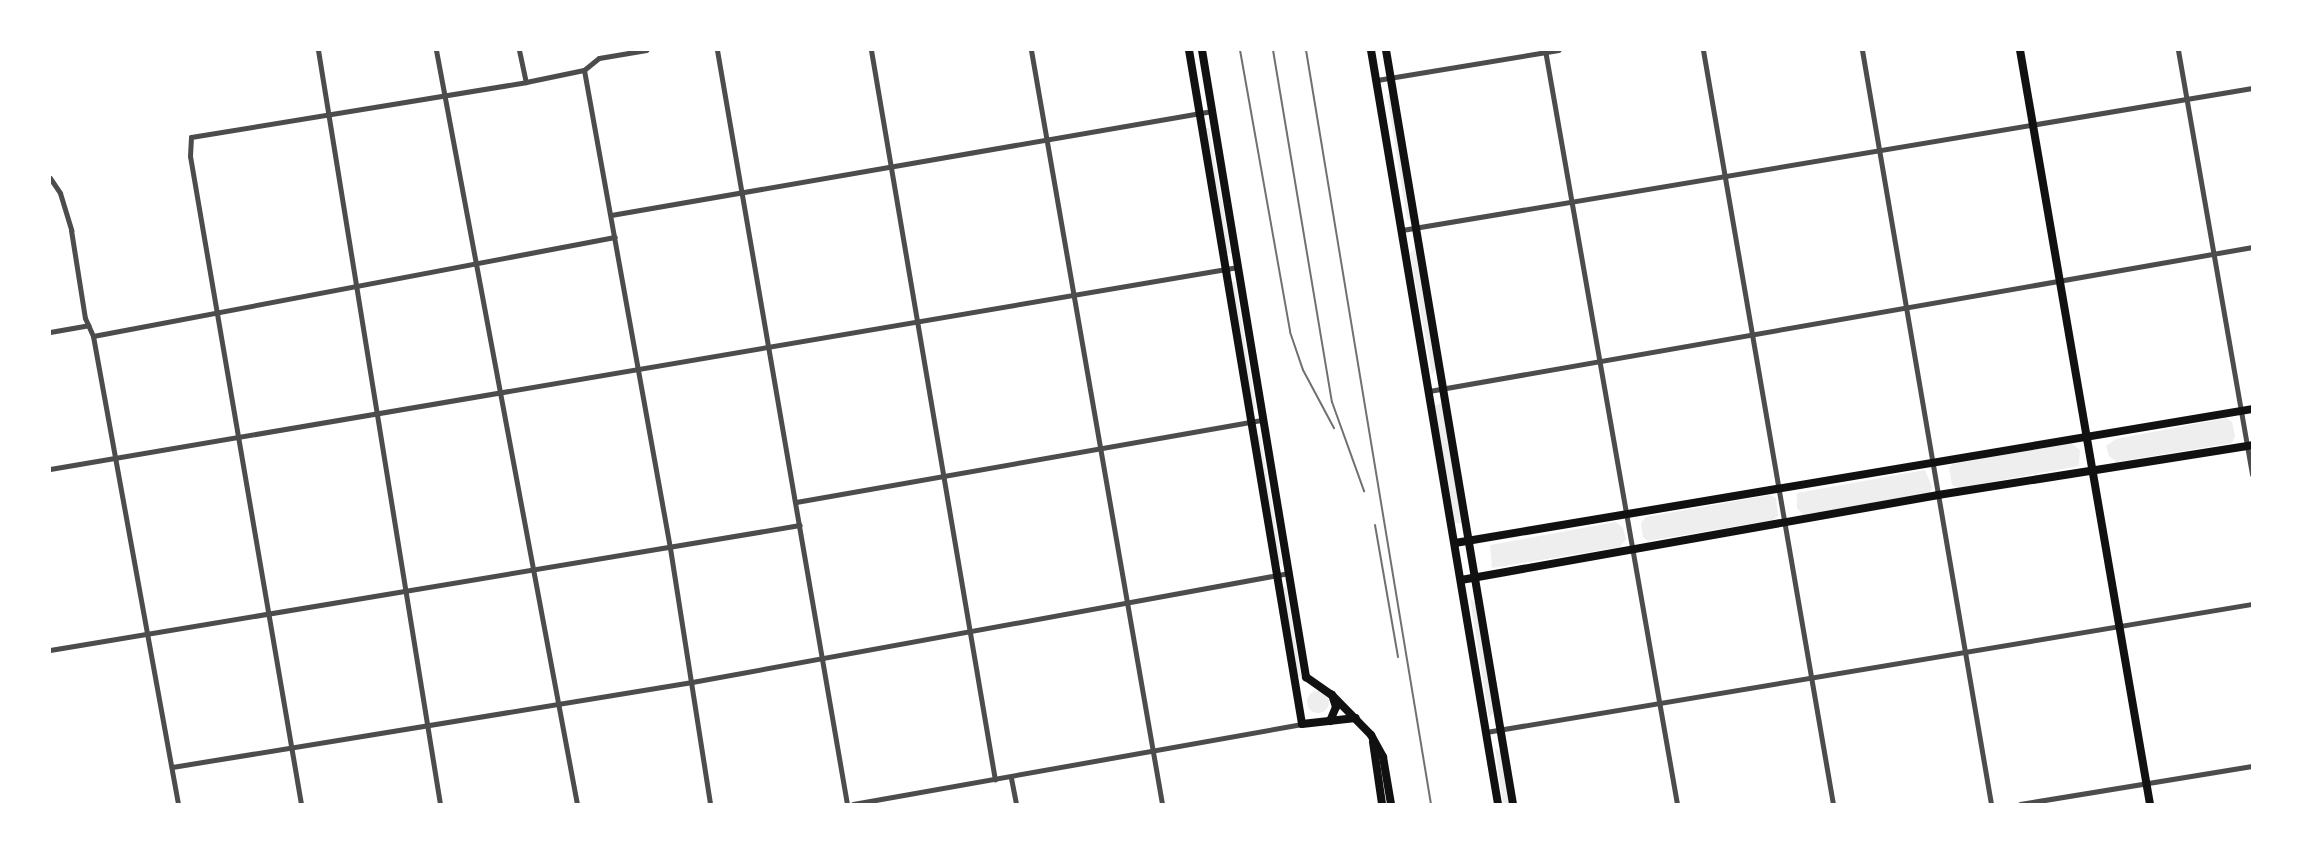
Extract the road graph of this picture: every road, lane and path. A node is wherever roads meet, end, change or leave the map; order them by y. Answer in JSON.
{"nodes":[{"id":1,"x":318,"y":50,"type":"edge"},
{"id":2,"x":436,"y":50,"type":"edge"},
{"id":3,"x":519,"y":50,"type":"edge"},
{"id":4,"x":646,"y":50,"type":"edge"},
{"id":5,"x":717,"y":50,"type":"edge"},
{"id":6,"x":871,"y":50,"type":"edge"},
{"id":7,"x":1031,"y":50,"type":"edge"},
{"id":8,"x":1189,"y":50,"type":"edge"},
{"id":9,"x":1202,"y":50,"type":"edge"},
{"id":10,"x":1371,"y":50,"type":"edge"},
{"id":11,"x":1386,"y":50,"type":"edge"},
{"id":12,"x":1559,"y":50,"type":"edge"},
{"id":13,"x":1703,"y":50,"type":"edge"},
{"id":14,"x":1862,"y":50,"type":"edge"},
{"id":15,"x":2020,"y":50,"type":"edge"},
{"id":16,"x":2178,"y":50,"type":"edge"},
{"id":17,"x":1546,"y":51,"type":"edge"},
{"id":18,"x":584,"y":70,"type":"junction"},
{"id":19,"x":1391,"y":78,"type":"junction"},
{"id":20,"x":1377,"y":80,"type":"junction"},
{"id":21,"x":526,"y":82,"type":"junction"},
{"id":22,"x":2253,"y":88,"type":"edge"},
{"id":23,"x":444,"y":96,"type":"junction"},
{"id":24,"x":2187,"y":99,"type":"junction"},
{"id":25,"x":1212,"y":111,"type":"junction"},
{"id":26,"x":1199,"y":113,"type":"junction"},
{"id":27,"x":329,"y":117,"type":"junction"},
{"id":28,"x":2032,"y":126,"type":"junction"},
{"id":29,"x":1047,"y":140,"type":"junction"},
{"id":30,"x":1881,"y":152,"type":"junction"},
{"id":31,"x":891,"y":166,"type":"junction"},
{"id":32,"x":50,"y":178,"type":"edge"},
{"id":33,"x":1725,"y":179,"type":"junction"},
{"id":34,"x":742,"y":192,"type":"junction"},
{"id":35,"x":1573,"y":204,"type":"junction"},
{"id":36,"x":611,"y":215,"type":"junction"},
{"id":37,"x":1417,"y":229,"type":"junction"},
{"id":38,"x":1402,"y":230,"type":"junction"},
{"id":39,"x":615,"y":237,"type":"junction"},
{"id":40,"x":2253,"y":247,"type":"edge"},
{"id":41,"x":2215,"y":253,"type":"junction"},
{"id":42,"x":478,"y":260,"type":"junction"},
{"id":43,"x":1238,"y":267,"type":"junction"},
{"id":44,"x":1226,"y":269,"type":"junction"},
{"id":45,"x":2060,"y":279,"type":"junction"},
{"id":46,"x":354,"y":284,"type":"junction"},
{"id":47,"x":1074,"y":295,"type":"junction"},
{"id":48,"x":1905,"y":306,"type":"junction"},
{"id":49,"x":217,"y":314,"type":"junction"},
{"id":50,"x":917,"y":322,"type":"junction"},
{"id":51,"x":88,"y":325,"type":"junction"},
{"id":52,"x":50,"y":332,"type":"edge"},
{"id":53,"x":1752,"y":332,"type":"junction"},
{"id":54,"x":93,"y":336,"type":"junction"},
{"id":55,"x":769,"y":347,"type":"junction"},
{"id":56,"x":1599,"y":359,"type":"junction"},
{"id":57,"x":637,"y":369,"type":"junction"},
{"id":58,"x":1445,"y":388,"type":"junction"},
{"id":59,"x":1429,"y":391,"type":"junction"},
{"id":60,"x":502,"y":392,"type":"junction"},
{"id":61,"x":2253,"y":409,"type":"edge"},
{"id":62,"x":2242,"y":411,"type":"junction"},
{"id":63,"x":376,"y":413,"type":"junction"},
{"id":64,"x":1263,"y":420,"type":"junction"},
{"id":65,"x":1252,"y":422,"type":"junction"},
{"id":66,"x":240,"y":436,"type":"junction"},
{"id":67,"x":2088,"y":438,"type":"junction"},
{"id":68,"x":2250,"y":445,"type":"edge"},
{"id":69,"x":1101,"y":448,"type":"junction"},
{"id":70,"x":116,"y":457,"type":"junction"},
{"id":71,"x":1933,"y":462,"type":"junction"},
{"id":72,"x":50,"y":469,"type":"edge"},
{"id":73,"x":2094,"y":472,"type":"junction"},
{"id":74,"x":2253,"y":475,"type":"edge"},
{"id":75,"x":943,"y":476,"type":"junction"},
{"id":76,"x":1779,"y":489,"type":"junction"},
{"id":77,"x":1938,"y":495,"type":"junction"},
{"id":78,"x":796,"y":502,"type":"junction"},
{"id":79,"x":1627,"y":516,"type":"junction"},
{"id":80,"x":1784,"y":523,"type":"junction"},
{"id":81,"x":800,"y":525,"type":"junction"},
{"id":82,"x":1471,"y":540,"type":"junction"},
{"id":83,"x":1455,"y":543,"type":"junction"},
{"id":84,"x":670,"y":548,"type":"junction"},
{"id":85,"x":1632,"y":548,"type":"junction"},
{"id":86,"x":534,"y":571,"type":"junction"},
{"id":87,"x":1289,"y":573,"type":"junction"},
{"id":88,"x":1278,"y":575,"type":"junction"},
{"id":89,"x":1477,"y":577,"type":"junction"},
{"id":90,"x":1461,"y":580,"type":"junction"},
{"id":91,"x":404,"y":591,"type":"junction"},
{"id":92,"x":1127,"y":602,"type":"junction"},
{"id":93,"x":2253,"y":604,"type":"edge"},
{"id":94,"x":267,"y":612,"type":"junction"},
{"id":95,"x":2120,"y":626,"type":"junction"},
{"id":96,"x":969,"y":630,"type":"junction"},
{"id":97,"x":148,"y":633,"type":"junction"},
{"id":98,"x":50,"y":650,"type":"edge"},
{"id":99,"x":1965,"y":652,"type":"junction"},
{"id":100,"x":824,"y":657,"type":"junction"},
{"id":101,"x":1811,"y":678,"type":"junction"},
{"id":102,"x":1310,"y":681,"type":"junction"},
{"id":103,"x":692,"y":682,"type":"junction"},
{"id":104,"x":1297,"y":692,"type":"junction"},
{"id":105,"x":1332,"y":695,"type":"junction"},
{"id":106,"x":1660,"y":703,"type":"junction"},
{"id":107,"x":558,"y":705,"type":"junction"},
{"id":108,"x":1356,"y":718,"type":"junction"},
{"id":109,"x":1330,"y":721,"type":"junction"},
{"id":110,"x":1302,"y":724,"type":"junction"},
{"id":111,"x":427,"y":728,"type":"junction"},
{"id":112,"x":1501,"y":730,"type":"junction"},
{"id":113,"x":1486,"y":732,"type":"junction"},
{"id":114,"x":1371,"y":735,"type":"junction"},
{"id":115,"x":292,"y":750,"type":"junction"},
{"id":116,"x":1153,"y":751,"type":"junction"},
{"id":117,"x":2253,"y":766,"type":"edge"},
{"id":118,"x":172,"y":767,"type":"junction"},
{"id":119,"x":1011,"y":778,"type":"junction"},
{"id":120,"x":995,"y":780,"type":"junction"},
{"id":121,"x":2146,"y":783,"type":"junction"},
{"id":122,"x":178,"y":804,"type":"edge"},
{"id":123,"x":301,"y":804,"type":"edge"},
{"id":124,"x":440,"y":804,"type":"edge"},
{"id":125,"x":577,"y":804,"type":"edge"},
{"id":126,"x":710,"y":804,"type":"edge"},
{"id":127,"x":847,"y":804,"type":"edge"},
{"id":128,"x":857,"y":804,"type":"edge"},
{"id":129,"x":1016,"y":804,"type":"edge"},
{"id":130,"x":1162,"y":804,"type":"edge"},
{"id":131,"x":1382,"y":804,"type":"edge"},
{"id":132,"x":1391,"y":804,"type":"edge"},
{"id":133,"x":1498,"y":804,"type":"edge"},
{"id":134,"x":1513,"y":804,"type":"edge"},
{"id":135,"x":1677,"y":804,"type":"edge"},
{"id":136,"x":1833,"y":804,"type":"edge"},
{"id":137,"x":1990,"y":804,"type":"edge"},
{"id":138,"x":2020,"y":804,"type":"edge"},
{"id":139,"x":2150,"y":804,"type":"edge"}],
"edges":[{"from":1,"to":27,"type":"street"},
{"from":2,"to":23,"type":"street"},
{"from":3,"to":21,"type":"street"},
{"from":4,"to":18,"type":"street"},
{"from":5,"to":34,"type":"street"},
{"from":6,"to":31,"type":"street"},
{"from":7,"to":29,"type":"street"},
{"from":8,"to":26,"type":"main road"},
{"from":9,"to":25,"type":"main road"},
{"from":10,"to":20,"type":"main road"},
{"from":11,"to":19,"type":"main road"},
{"from":12,"to":17,"type":"street"},
{"from":13,"to":33,"type":"street"},
{"from":14,"to":30,"type":"street"},
{"from":15,"to":28,"type":"main road"},
{"from":16,"to":24,"type":"street"},
{"from":17,"to":19,"type":"street"},
{"from":17,"to":35,"type":"street"},
{"from":18,"to":21,"type":"street"},
{"from":18,"to":36,"type":"street"},
{"from":19,"to":20,"type":"street"},
{"from":19,"to":37,"type":"main road"},
{"from":20,"to":38,"type":"main road"},
{"from":21,"to":23,"type":"street"},
{"from":22,"to":24,"type":"street"},
{"from":23,"to":27,"type":"street"},
{"from":23,"to":42,"type":"street"},
{"from":24,"to":28,"type":"street"},
{"from":24,"to":41,"type":"street"},
{"from":25,"to":26,"type":"street"},
{"from":25,"to":43,"type":"main road"},
{"from":26,"to":29,"type":"street"},
{"from":26,"to":44,"type":"main road"},
{"from":27,"to":46,"type":"street"},
{"from":27,"to":49,"type":"street"},
{"from":28,"to":30,"type":"street"},
{"from":28,"to":45,"type":"main road"},
{"from":29,"to":31,"type":"street"},
{"from":29,"to":47,"type":"street"},
{"from":30,"to":33,"type":"street"},
{"from":30,"to":48,"type":"street"},
{"from":31,"to":34,"type":"street"},
{"from":31,"to":50,"type":"street"},
{"from":32,"to":51,"type":"street"},
{"from":33,"to":35,"type":"street"},
{"from":33,"to":53,"type":"street"},
{"from":34,"to":36,"type":"street"},
{"from":34,"to":55,"type":"street"},
{"from":35,"to":37,"type":"street"},
{"from":35,"to":56,"type":"street"},
{"from":36,"to":39,"type":"street"},
{"from":37,"to":38,"type":"street"},
{"from":37,"to":58,"type":"main road"},
{"from":38,"to":59,"type":"main road"},
{"from":39,"to":42,"type":"street"},
{"from":39,"to":57,"type":"street"},
{"from":40,"to":41,"type":"street"},
{"from":41,"to":45,"type":"street"},
{"from":41,"to":62,"type":"street"},
{"from":42,"to":46,"type":"street"},
{"from":42,"to":60,"type":"street"},
{"from":43,"to":44,"type":"street"},
{"from":43,"to":64,"type":"main road"},
{"from":44,"to":47,"type":"street"},
{"from":44,"to":65,"type":"main road"},
{"from":45,"to":48,"type":"street"},
{"from":45,"to":67,"type":"main road"},
{"from":46,"to":49,"type":"street"},
{"from":46,"to":63,"type":"street"},
{"from":47,"to":50,"type":"street"},
{"from":47,"to":69,"type":"street"},
{"from":48,"to":53,"type":"street"},
{"from":48,"to":71,"type":"street"},
{"from":49,"to":54,"type":"street"},
{"from":49,"to":66,"type":"street"},
{"from":50,"to":55,"type":"street"},
{"from":50,"to":75,"type":"street"},
{"from":51,"to":52,"type":"street"},
{"from":51,"to":54,"type":"street"},
{"from":53,"to":56,"type":"street"},
{"from":53,"to":76,"type":"street"},
{"from":54,"to":70,"type":"street"},
{"from":55,"to":57,"type":"street"},
{"from":55,"to":78,"type":"street"},
{"from":56,"to":58,"type":"street"},
{"from":56,"to":79,"type":"street"},
{"from":57,"to":60,"type":"street"},
{"from":57,"to":84,"type":"street"},
{"from":58,"to":59,"type":"street"},
{"from":58,"to":82,"type":"main road"},
{"from":59,"to":83,"type":"main road"},
{"from":60,"to":63,"type":"street"},
{"from":60,"to":86,"type":"street"},
{"from":61,"to":62,"type":"main road"},
{"from":62,"to":67,"type":"main road"},
{"from":62,"to":68,"type":"street"},
{"from":63,"to":66,"type":"street"},
{"from":63,"to":91,"type":"street"},
{"from":64,"to":65,"type":"street"},
{"from":64,"to":87,"type":"main road"},
{"from":65,"to":69,"type":"street"},
{"from":65,"to":88,"type":"main road"},
{"from":66,"to":70,"type":"street"},
{"from":66,"to":94,"type":"street"},
{"from":67,"to":71,"type":"main road"},
{"from":67,"to":73,"type":"main road"},
{"from":68,"to":73,"type":"main road"},
{"from":68,"to":74,"type":"street"},
{"from":69,"to":75,"type":"street"},
{"from":69,"to":92,"type":"street"},
{"from":70,"to":72,"type":"street"},
{"from":70,"to":97,"type":"street"},
{"from":71,"to":76,"type":"main road"},
{"from":71,"to":77,"type":"street"},
{"from":73,"to":77,"type":"main road"},
{"from":73,"to":95,"type":"main road"},
{"from":75,"to":78,"type":"street"},
{"from":75,"to":96,"type":"street"},
{"from":76,"to":79,"type":"main road"},
{"from":76,"to":80,"type":"street"},
{"from":77,"to":80,"type":"main road"},
{"from":77,"to":99,"type":"street"},
{"from":78,"to":81,"type":"street"},
{"from":79,"to":82,"type":"main road"},
{"from":79,"to":85,"type":"street"},
{"from":80,"to":85,"type":"main road"},
{"from":80,"to":101,"type":"street"},
{"from":81,"to":84,"type":"street"},
{"from":81,"to":100,"type":"street"},
{"from":82,"to":83,"type":"main road"},
{"from":82,"to":89,"type":"main road"},
{"from":83,"to":90,"type":"main road"},
{"from":84,"to":86,"type":"street"},
{"from":84,"to":103,"type":"street"},
{"from":85,"to":89,"type":"main road"},
{"from":85,"to":106,"type":"street"},
{"from":86,"to":91,"type":"street"},
{"from":86,"to":107,"type":"street"},
{"from":87,"to":88,"type":"street"},
{"from":87,"to":102,"type":"main road"},
{"from":88,"to":92,"type":"street"},
{"from":88,"to":104,"type":"main road"},
{"from":89,"to":90,"type":"main road"},
{"from":89,"to":112,"type":"main road"},
{"from":90,"to":113,"type":"main road"},
{"from":91,"to":94,"type":"street"},
{"from":91,"to":111,"type":"street"},
{"from":92,"to":96,"type":"street"},
{"from":92,"to":116,"type":"street"},
{"from":93,"to":95,"type":"street"},
{"from":94,"to":97,"type":"street"},
{"from":94,"to":115,"type":"street"},
{"from":95,"to":99,"type":"street"},
{"from":95,"to":121,"type":"main road"},
{"from":96,"to":100,"type":"street"},
{"from":96,"to":120,"type":"street"},
{"from":97,"to":98,"type":"street"},
{"from":97,"to":118,"type":"street"},
{"from":99,"to":101,"type":"street"},
{"from":99,"to":137,"type":"street"},
{"from":100,"to":103,"type":"street"},
{"from":100,"to":127,"type":"street"},
{"from":101,"to":106,"type":"street"},
{"from":101,"to":136,"type":"street"},
{"from":102,"to":104,"type":"main road"},
{"from":102,"to":105,"type":"main road"},
{"from":103,"to":107,"type":"street"},
{"from":103,"to":126,"type":"street"},
{"from":104,"to":110,"type":"main road"},
{"from":105,"to":108,"type":"main road"},
{"from":105,"to":109,"type":"main road"},
{"from":106,"to":112,"type":"street"},
{"from":106,"to":135,"type":"street"},
{"from":107,"to":111,"type":"street"},
{"from":107,"to":125,"type":"street"},
{"from":108,"to":109,"type":"main road"},
{"from":108,"to":114,"type":"main road"},
{"from":109,"to":110,"type":"main road"},
{"from":110,"to":116,"type":"street"},
{"from":111,"to":115,"type":"street"},
{"from":111,"to":124,"type":"street"},
{"from":112,"to":113,"type":"street"},
{"from":112,"to":134,"type":"main road"},
{"from":113,"to":133,"type":"main road"},
{"from":114,"to":131,"type":"main road"},
{"from":114,"to":132,"type":"main road"},
{"from":115,"to":118,"type":"street"},
{"from":115,"to":123,"type":"street"},
{"from":116,"to":119,"type":"street"},
{"from":116,"to":130,"type":"street"},
{"from":117,"to":121,"type":"street"},
{"from":118,"to":122,"type":"street"},
{"from":119,"to":120,"type":"street"},
{"from":119,"to":129,"type":"street"},
{"from":120,"to":128,"type":"street"},
{"from":121,"to":138,"type":"street"},
{"from":121,"to":139,"type":"main road"}]}
